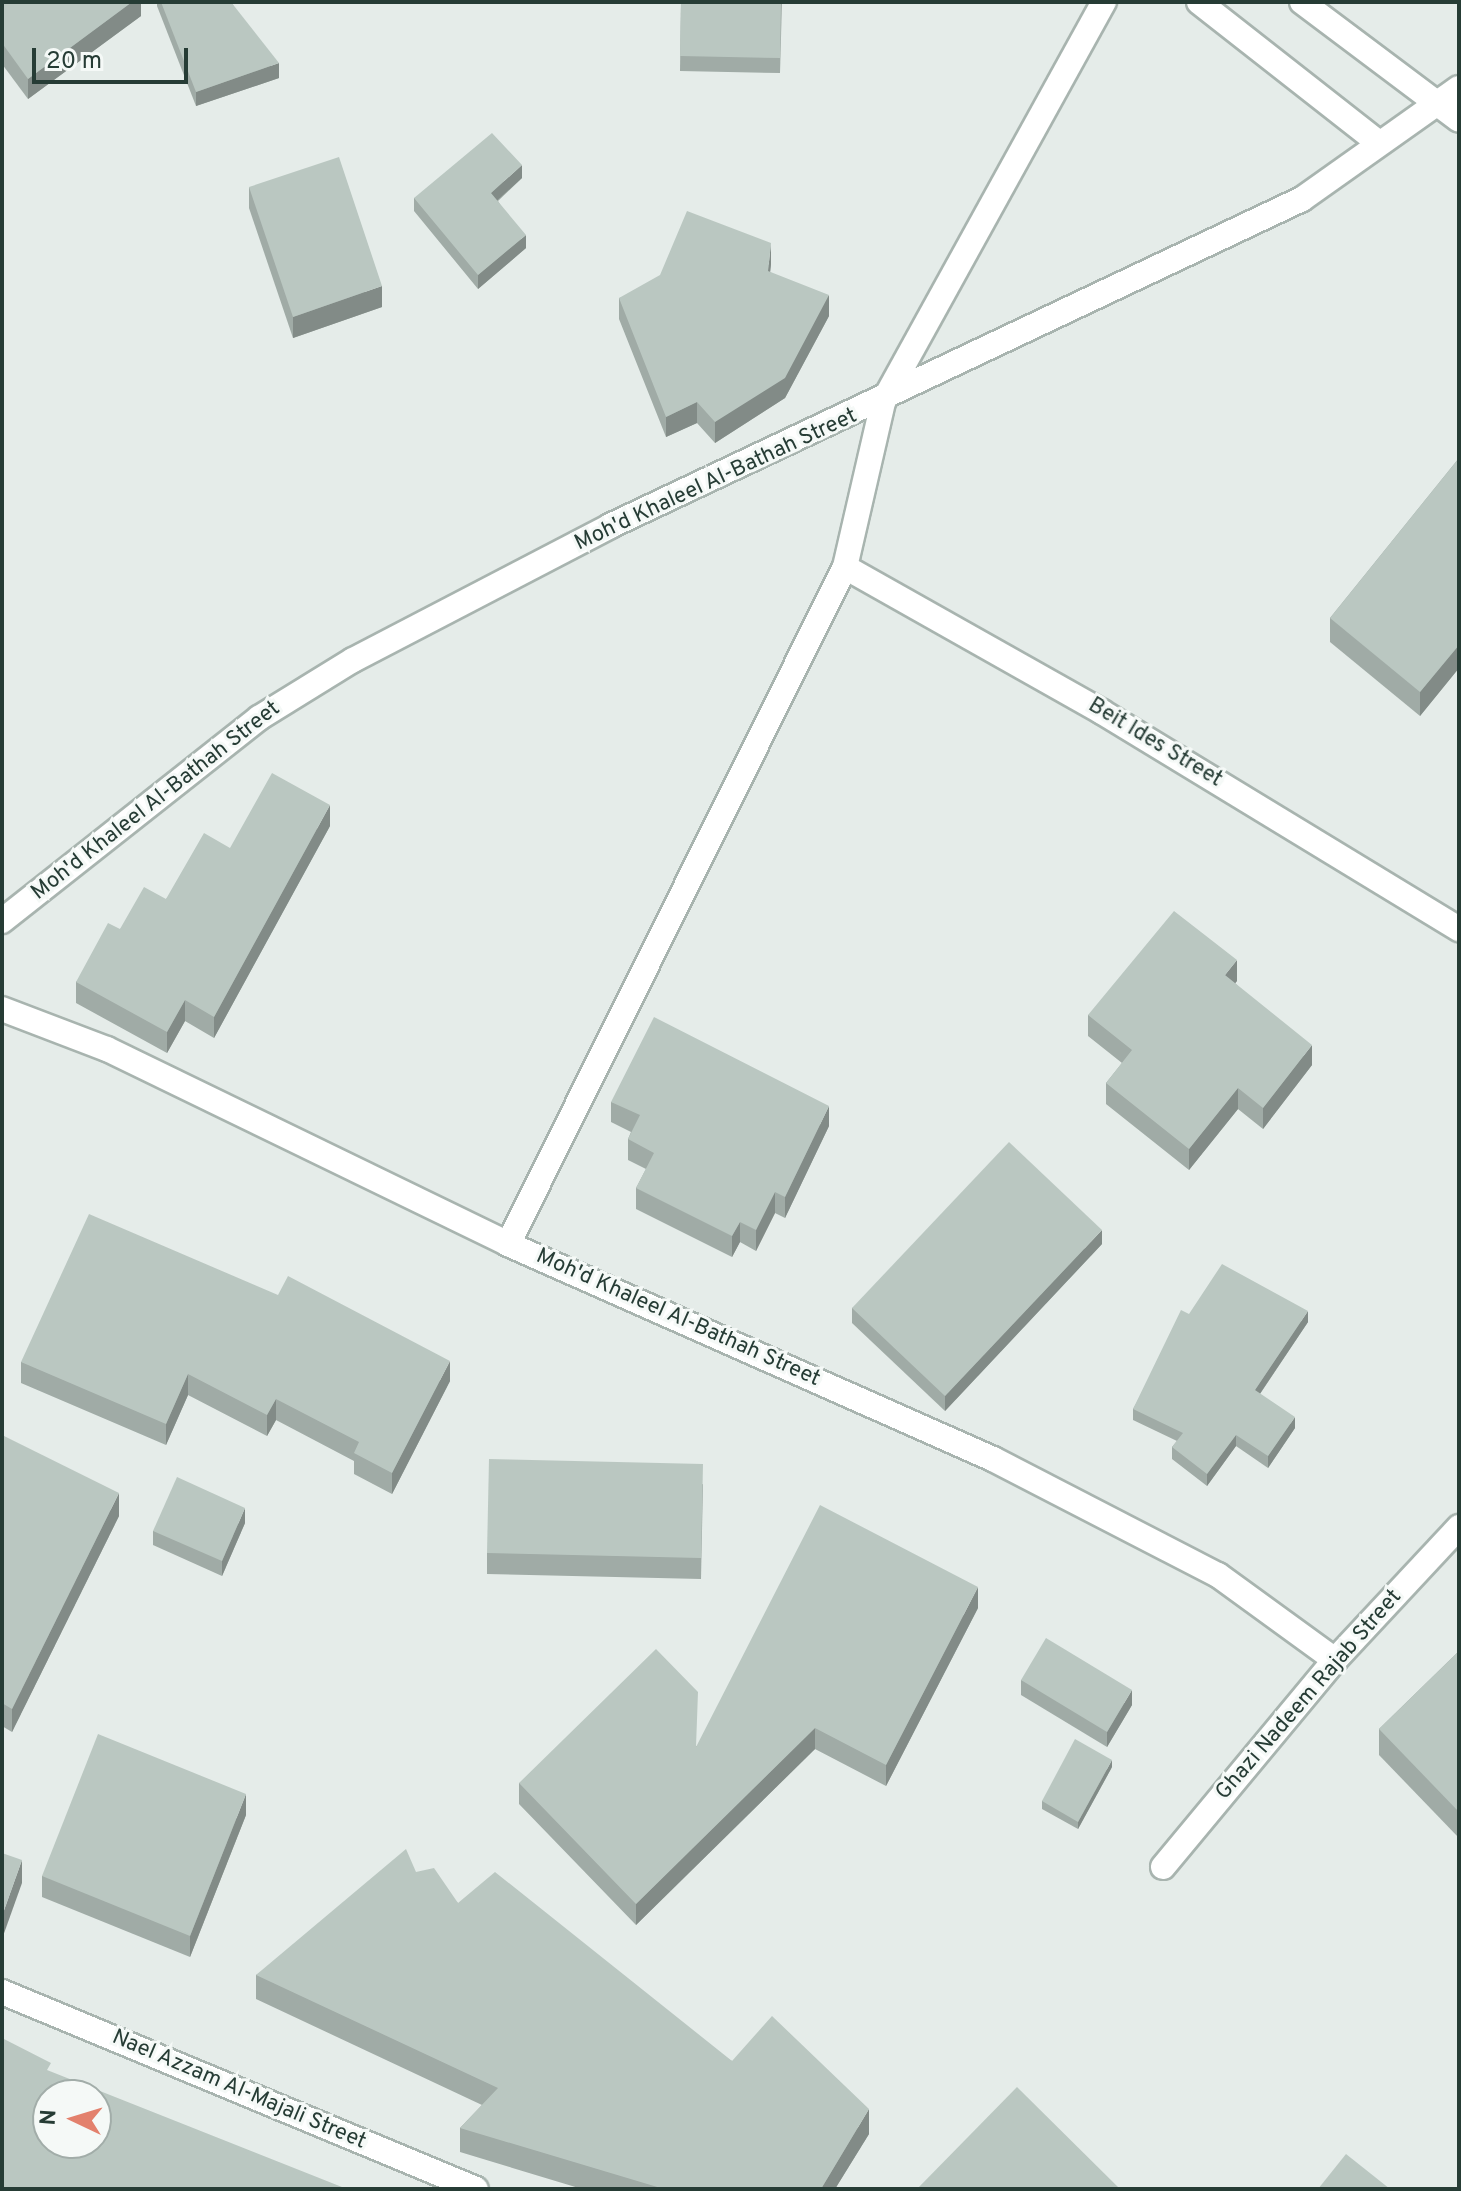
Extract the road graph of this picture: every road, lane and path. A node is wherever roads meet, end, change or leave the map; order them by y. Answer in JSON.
{"nodes":[{"id":1,"x":1104,"y":2,"type":"edge"},
{"id":2,"x":1199,"y":2,"type":"edge"},
{"id":3,"x":1302,"y":2,"type":"edge"},
{"id":4,"x":1459,"y":88,"type":"edge"},
{"id":5,"x":1437,"y":103,"type":"junction"},
{"id":6,"x":1459,"y":120,"type":"edge"},
{"id":7,"x":1379,"y":143,"type":"junction"},
{"id":8,"x":883,"y":402,"type":"junction"},
{"id":9,"x":845,"y":567,"type":"junction"},
{"id":10,"x":2,"y":921,"type":"edge"},
{"id":11,"x":1459,"y":929,"type":"edge"},
{"id":12,"x":2,"y":1009,"type":"edge"},
{"id":13,"x":508,"y":1244,"type":"junction"},
{"id":14,"x":1459,"y":1527,"type":"edge"},
{"id":15,"x":1335,"y":1660,"type":"junction"},
{"id":16,"x":1163,"y":1867,"type":"dead end"},
{"id":17,"x":2,"y":1992,"type":"edge"},
{"id":18,"x":476,"y":2189,"type":"edge"}],
"edges":[{"from":1,"to":8,"type":"street"},
{"from":2,"to":7,"type":"street"},
{"from":3,"to":5,"type":"street"},
{"from":4,"to":5,"type":"street","name":"Moh'd Khaleel Al-Bathah Street"},
{"from":5,"to":6,"type":"street"},
{"from":5,"to":7,"type":"street","name":"Moh'd Khaleel Al-Bathah Street"},
{"from":7,"to":8,"type":"street","name":"Moh'd Khaleel Al-Bathah Street"},
{"from":8,"to":9,"type":"street"},
{"from":8,"to":10,"type":"street","name":"Moh'd Khaleel Al-Bathah Street"},
{"from":9,"to":11,"type":"street","name":"Beit Ides Street"},
{"from":9,"to":13,"type":"street"},
{"from":12,"to":13,"type":"street","name":"Moh'd Khaleel Al-Bathah Street"},
{"from":13,"to":15,"type":"street","name":"Moh'd Khaleel Al-Bathah Street"},
{"from":14,"to":15,"type":"street","name":"Ghazi Nadeem Rajab Street"},
{"from":15,"to":16,"type":"street","name":"Ghazi Nadeem Rajab Street"},
{"from":17,"to":18,"type":"street","name":"Nael Azzam Al-Majali Street"}]}
